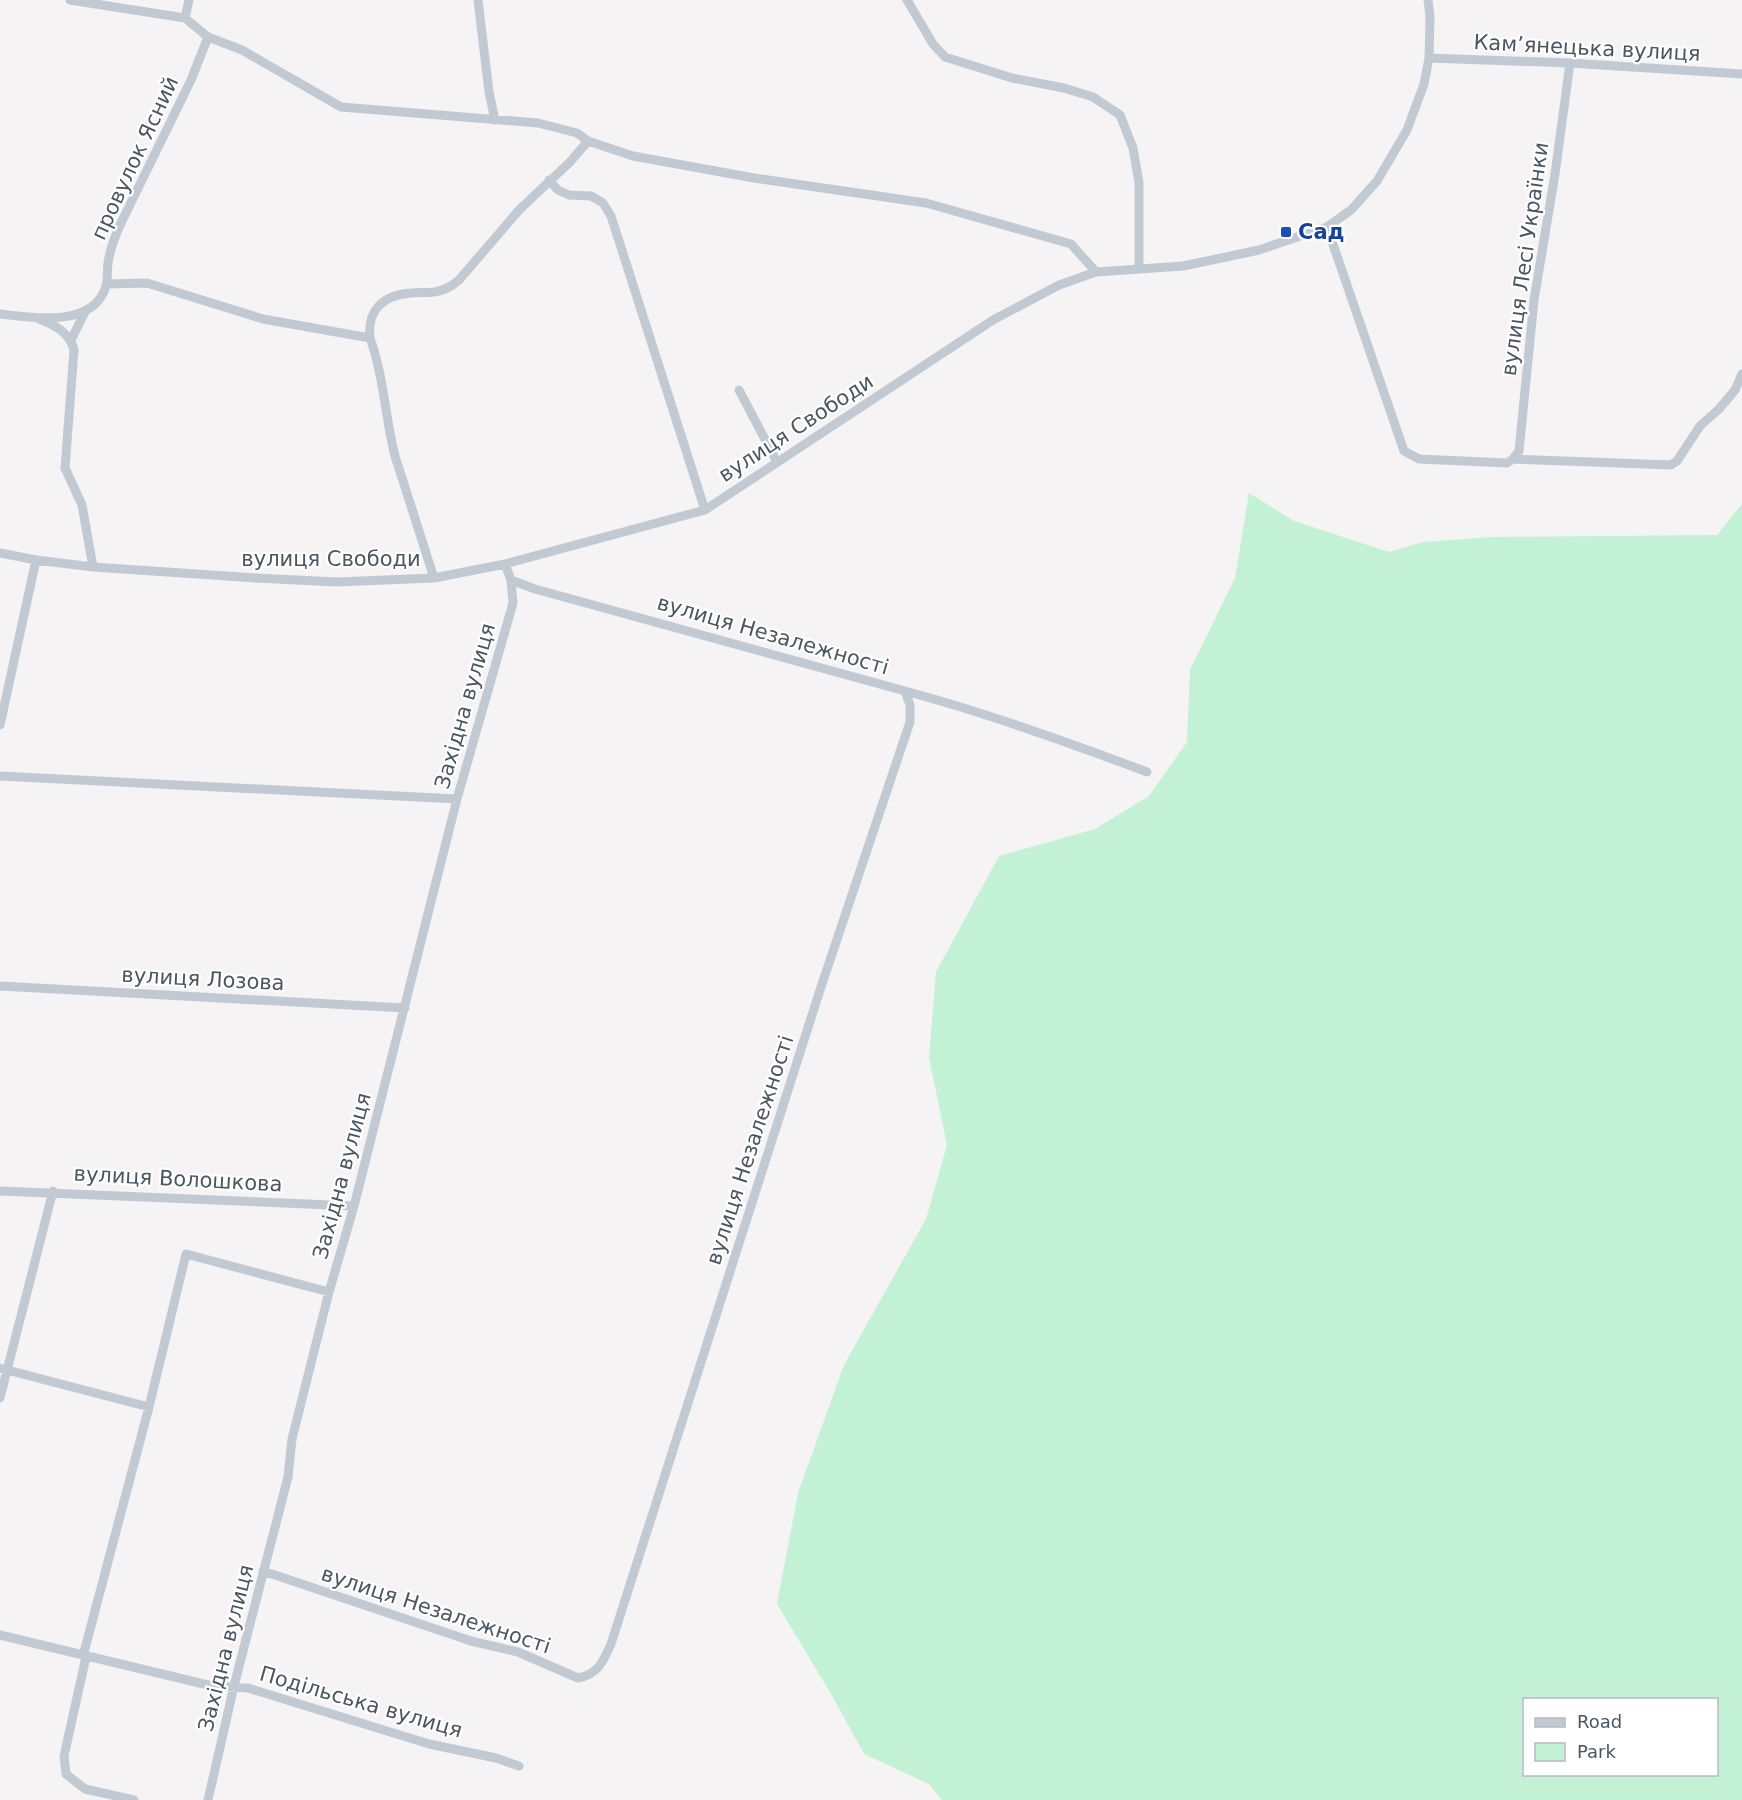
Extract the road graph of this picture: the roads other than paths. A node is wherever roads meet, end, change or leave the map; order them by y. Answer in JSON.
{"nodes":[{"id":1,"x":70,"y":0,"type":"edge"},
{"id":2,"x":189,"y":0,"type":"edge"},
{"id":3,"x":478,"y":0,"type":"edge"},
{"id":4,"x":907,"y":0,"type":"edge"},
{"id":5,"x":1428,"y":0,"type":"edge"},
{"id":6,"x":185,"y":18,"type":"junction"},
{"id":7,"x":208,"y":37,"type":"junction"},
{"id":8,"x":1429,"y":58,"type":"junction"},
{"id":9,"x":1570,"y":63,"type":"junction"},
{"id":10,"x":1742,"y":74,"type":"edge"},
{"id":11,"x":495,"y":120,"type":"junction"},
{"id":12,"x":588,"y":141,"type":"junction"},
{"id":13,"x":549,"y":180,"type":"junction"},
{"id":14,"x":1327,"y":227,"type":"junction"},
{"id":15,"x":1139,"y":269,"type":"junction"},
{"id":16,"x":1096,"y":272,"type":"junction"},
{"id":17,"x":107,"y":284,"type":"junction"},
{"id":18,"x":85,"y":312,"type":"junction"},
{"id":19,"x":0,"y":314,"type":"edge"},
{"id":20,"x":38,"y":318,"type":"junction"},
{"id":21,"x":370,"y":338,"type":"junction"},
{"id":22,"x":71,"y":340,"type":"junction"},
{"id":23,"x":1742,"y":374,"type":"edge"},
{"id":24,"x":740,"y":390,"type":"dead end"},
{"id":25,"x":1513,"y":459,"type":"junction"},
{"id":26,"x":777,"y":462,"type":"junction"},
{"id":27,"x":705,"y":510,"type":"junction"},
{"id":28,"x":0,"y":553,"type":"edge"},
{"id":29,"x":36,"y":560,"type":"junction"},
{"id":30,"x":505,"y":564,"type":"junction"},
{"id":31,"x":93,"y":567,"type":"junction"},
{"id":32,"x":434,"y":578,"type":"junction"},
{"id":33,"x":511,"y":580,"type":"junction"},
{"id":34,"x":905,"y":691,"type":"junction"},
{"id":35,"x":0,"y":725,"type":"edge"},
{"id":36,"x":1147,"y":772,"type":"dead end"},
{"id":37,"x":0,"y":776,"type":"edge"},
{"id":38,"x":457,"y":799,"type":"junction"},
{"id":39,"x":0,"y":986,"type":"edge"},
{"id":40,"x":405,"y":1008,"type":"junction"},
{"id":41,"x":0,"y":1191,"type":"edge"},
{"id":42,"x":53,"y":1191,"type":"junction"},
{"id":43,"x":354,"y":1206,"type":"junction"},
{"id":44,"x":329,"y":1292,"type":"junction"},
{"id":45,"x":4,"y":1369,"type":"edge"},
{"id":46,"x":0,"y":1398,"type":"edge"},
{"id":47,"x":149,"y":1407,"type":"junction"},
{"id":48,"x":263,"y":1571,"type":"junction"},
{"id":49,"x":0,"y":1635,"type":"edge"},
{"id":50,"x":85,"y":1656,"type":"junction"},
{"id":51,"x":234,"y":1686,"type":"junction"},
{"id":52,"x":519,"y":1766,"type":"dead end"},
{"id":53,"x":134,"y":1800,"type":"edge"},
{"id":54,"x":208,"y":1800,"type":"edge"}],
"edges":[{"from":1,"to":6,"type":"street"},
{"from":2,"to":6,"type":"street"},
{"from":3,"to":11,"type":"street"},
{"from":4,"to":15,"type":"street"},
{"from":5,"to":8,"type":"street","name":"вулиця Свободи"},
{"from":6,"to":7,"type":"street"},
{"from":7,"to":11,"type":"street"},
{"from":7,"to":17,"type":"street","name":"провулок Ясний"},
{"from":8,"to":9,"type":"street","name":"Камʼянецька вулиця"},
{"from":8,"to":14,"type":"street","name":"вулиця Свободи"},
{"from":9,"to":10,"type":"street","name":"Камʼянецька вулиця"},
{"from":9,"to":25,"type":"street","name":"вулиця Лесі Українки"},
{"from":11,"to":12,"type":"street"},
{"from":12,"to":13,"type":"street"},
{"from":12,"to":16,"type":"street"},
{"from":13,"to":21,"type":"street"},
{"from":13,"to":27,"type":"street"},
{"from":14,"to":15,"type":"street","name":"вулиця Свободи"},
{"from":14,"to":25,"type":"street"},
{"from":15,"to":16,"type":"street","name":"вулиця Свободи"},
{"from":16,"to":26,"type":"street","name":"вулиця Свободи"},
{"from":17,"to":18,"type":"street"},
{"from":17,"to":21,"type":"street"},
{"from":18,"to":20,"type":"street"},
{"from":18,"to":22,"type":"street"},
{"from":19,"to":20,"type":"street"},
{"from":20,"to":22,"type":"street"},
{"from":21,"to":32,"type":"street"},
{"from":22,"to":31,"type":"street"},
{"from":23,"to":25,"type":"street"},
{"from":24,"to":26,"type":"street"},
{"from":26,"to":27,"type":"street","name":"вулиця Свободи"},
{"from":27,"to":30,"type":"street","name":"вулиця Свободи"},
{"from":28,"to":29,"type":"street","name":"вулиця Свободи"},
{"from":29,"to":31,"type":"street","name":"вулиця Свободи"},
{"from":29,"to":35,"type":"street"},
{"from":30,"to":32,"type":"street","name":"вулиця Свободи"},
{"from":30,"to":33,"type":"street","name":"Західна вулиця"},
{"from":31,"to":32,"type":"street","name":"вулиця Свободи"},
{"from":33,"to":34,"type":"street","name":"вулиця Незалежності"},
{"from":33,"to":38,"type":"street","name":"Західна вулиця"},
{"from":34,"to":36,"type":"street"},
{"from":34,"to":48,"type":"street","name":"вулиця Незалежності"},
{"from":37,"to":38,"type":"street"},
{"from":38,"to":40,"type":"street","name":"Західна вулиця"},
{"from":39,"to":40,"type":"street","name":"вулиця Лозова"},
{"from":40,"to":43,"type":"street","name":"Західна вулиця"},
{"from":41,"to":42,"type":"street","name":"вулиця Волошкова"},
{"from":42,"to":43,"type":"street","name":"вулиця Волошкова"},
{"from":42,"to":45,"type":"street"},
{"from":43,"to":44,"type":"street","name":"Західна вулиця"},
{"from":44,"to":47,"type":"street"},
{"from":44,"to":48,"type":"street","name":"Західна вулиця"},
{"from":45,"to":46,"type":"street"},
{"from":45,"to":47,"type":"street"},
{"from":47,"to":50,"type":"street"},
{"from":48,"to":51,"type":"street","name":"Західна вулиця"},
{"from":49,"to":50,"type":"street","name":"Подільська вулиця"},
{"from":50,"to":51,"type":"street","name":"Подільська вулиця"},
{"from":50,"to":53,"type":"street"},
{"from":51,"to":52,"type":"street","name":"Подільська вулиця"},
{"from":51,"to":54,"type":"street","name":"Західна вулиця"}]}
